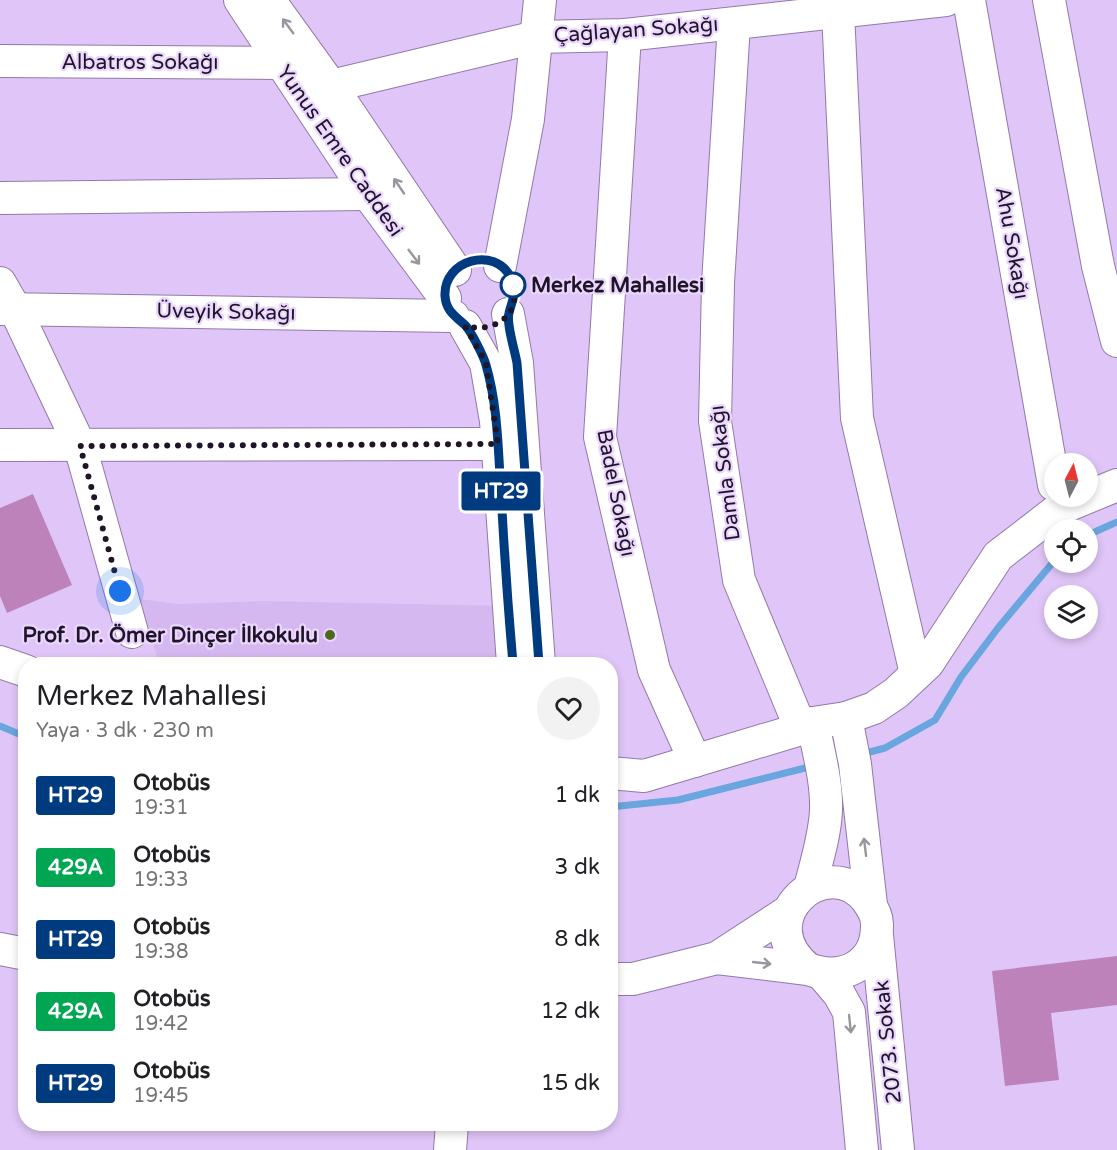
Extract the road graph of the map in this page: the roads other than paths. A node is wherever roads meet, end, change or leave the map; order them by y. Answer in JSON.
{"nodes":[{"id":1,"x":240,"y":0,"type":"edge"},
{"id":2,"x":269,"y":0,"type":"edge"},
{"id":3,"x":540,"y":0,"type":"edge"},
{"id":4,"x":946,"y":0,"type":"edge"},
{"id":5,"x":969,"y":0,"type":"edge"},
{"id":6,"x":1049,"y":0,"type":"edge"},
{"id":7,"x":802,"y":8,"type":"edge"},
{"id":8,"x":838,"y":12,"type":"junction"},
{"id":9,"x":734,"y":24,"type":"junction"},
{"id":10,"x":625,"y":35,"type":"junction"},
{"id":11,"x":536,"y":37,"type":"junction"},
{"id":12,"x":0,"y":61,"type":"edge"},
{"id":13,"x":279,"y":63,"type":"junction"},
{"id":14,"x":331,"y":86,"type":"junction"},
{"id":15,"x":368,"y":194,"type":"junction"},
{"id":16,"x":0,"y":198,"type":"edge"},
{"id":17,"x":500,"y":266,"type":"junction"},
{"id":18,"x":5,"y":300,"type":"edge"},
{"id":19,"x":454,"y":302,"type":"junction"},
{"id":20,"x":508,"y":314,"type":"junction"},
{"id":21,"x":1117,"y":341,"type":"edge"},
{"id":22,"x":498,"y":444,"type":"junction"},
{"id":23,"x":0,"y":445,"type":"edge"},
{"id":24,"x":80,"y":446,"type":"junction"},
{"id":25,"x":1048,"y":453,"type":"edge"},
{"id":26,"x":1117,"y":485,"type":"edge"},
{"id":27,"x":1098,"y":489,"type":"edge"},
{"id":28,"x":1046,"y":507,"type":"edge"},
{"id":29,"x":132,"y":632,"type":"dead end"},
{"id":30,"x":513,"y":657,"type":"edge"},
{"id":31,"x":539,"y":657,"type":"edge"},
{"id":32,"x":0,"y":662,"type":"edge"},
{"id":33,"x":18,"y":668,"type":"edge"},
{"id":34,"x":916,"y":674,"type":"junction"},
{"id":35,"x":847,"y":723,"type":"junction"},
{"id":36,"x":810,"y":730,"type":"junction"},
{"id":37,"x":695,"y":761,"type":"junction"},
{"id":38,"x":618,"y":774,"type":"edge"},
{"id":39,"x":810,"y":888,"type":"junction"},
{"id":40,"x":789,"y":911,"type":"junction"},
{"id":41,"x":874,"y":920,"type":"junction"},
{"id":42,"x":0,"y":949,"type":"edge"},
{"id":43,"x":18,"y":952,"type":"edge"},
{"id":44,"x":717,"y":958,"type":"junction"},
{"id":45,"x":815,"y":971,"type":"junction"},
{"id":46,"x":618,"y":979,"type":"edge"},
{"id":47,"x":451,"y":1131,"type":"edge"},
{"id":48,"x":450,"y":1150,"type":"edge"},
{"id":49,"x":862,"y":1150,"type":"edge"},
{"id":50,"x":898,"y":1150,"type":"edge"}],
"edges":[{"from":1,"to":13,"type":"street","name":"Yunus Emre Caddesi"},
{"from":14,"to":2,"type":"street","name":"Yunus Emre Caddesi","one_way":true},
{"from":3,"to":11,"type":"street"},
{"from":4,"to":8,"type":"street","name":"Çağlayan Sokağı"},
{"from":5,"to":25,"type":"street","name":"Ahu Sokağı"},
{"from":6,"to":21,"type":"street"},
{"from":7,"to":8,"type":"street","name":"Çağlayan Sokağı"},
{"from":7,"to":9,"type":"street","name":"Çağlayan Sokağı"},
{"from":8,"to":34,"type":"street"},
{"from":9,"to":10,"type":"street","name":"Çağlayan Sokağı"},
{"from":9,"to":36,"type":"street","name":"Damla Sokağı"},
{"from":10,"to":11,"type":"street","name":"Çağlayan Sokağı"},
{"from":10,"to":37,"type":"street","name":"Badel Sokağı"},
{"from":11,"to":14,"type":"street","name":"Çağlayan Sokağı"},
{"from":11,"to":17,"type":"street"},
{"from":12,"to":13,"type":"street","name":"Albatros Sokağı"},
{"from":13,"to":15,"type":"street","name":"Yunus Emre Caddesi"},
{"from":19,"to":14,"type":"street","name":"Yunus Emre Caddesi","one_way":true},
{"from":15,"to":16,"type":"street"},
{"from":15,"to":19,"type":"street","name":"Yunus Emre Caddesi","one_way":true},
{"from":17,"to":19,"type":"street"},
{"from":17,"to":20,"type":"street"},
{"from":18,"to":19,"type":"street","name":"Üveyik Sokağı"},
{"from":18,"to":24,"type":"street"},
{"from":19,"to":20,"type":"street"},
{"from":19,"to":22,"type":"street"},
{"from":20,"to":31,"type":"street"},
{"from":22,"to":24,"type":"street"},
{"from":22,"to":30,"type":"street"},
{"from":23,"to":24,"type":"street"},
{"from":24,"to":29,"type":"street"},
{"from":26,"to":27,"type":"street"},
{"from":28,"to":34,"type":"street"},
{"from":32,"to":33,"type":"street"},
{"from":34,"to":35,"type":"street"},
{"from":35,"to":36,"type":"street"},
{"from":41,"to":35,"type":"street","name":"2073. Sokak","one_way":true},
{"from":36,"to":37,"type":"street"},
{"from":36,"to":39,"type":"street"},
{"from":37,"to":38,"type":"street"},
{"from":39,"to":40,"type":"street"},
{"from":39,"to":41,"type":"street"},
{"from":40,"to":44,"type":"street"},
{"from":40,"to":45,"type":"street"},
{"from":41,"to":45,"type":"street"},
{"from":41,"to":50,"type":"street","name":"2073. Sokak"},
{"from":42,"to":43,"type":"street"},
{"from":44,"to":45,"type":"street","one_way":true},
{"from":44,"to":46,"type":"street"},
{"from":45,"to":49,"type":"street","name":"2073. Sokak","one_way":true},
{"from":47,"to":48,"type":"street"}]}
